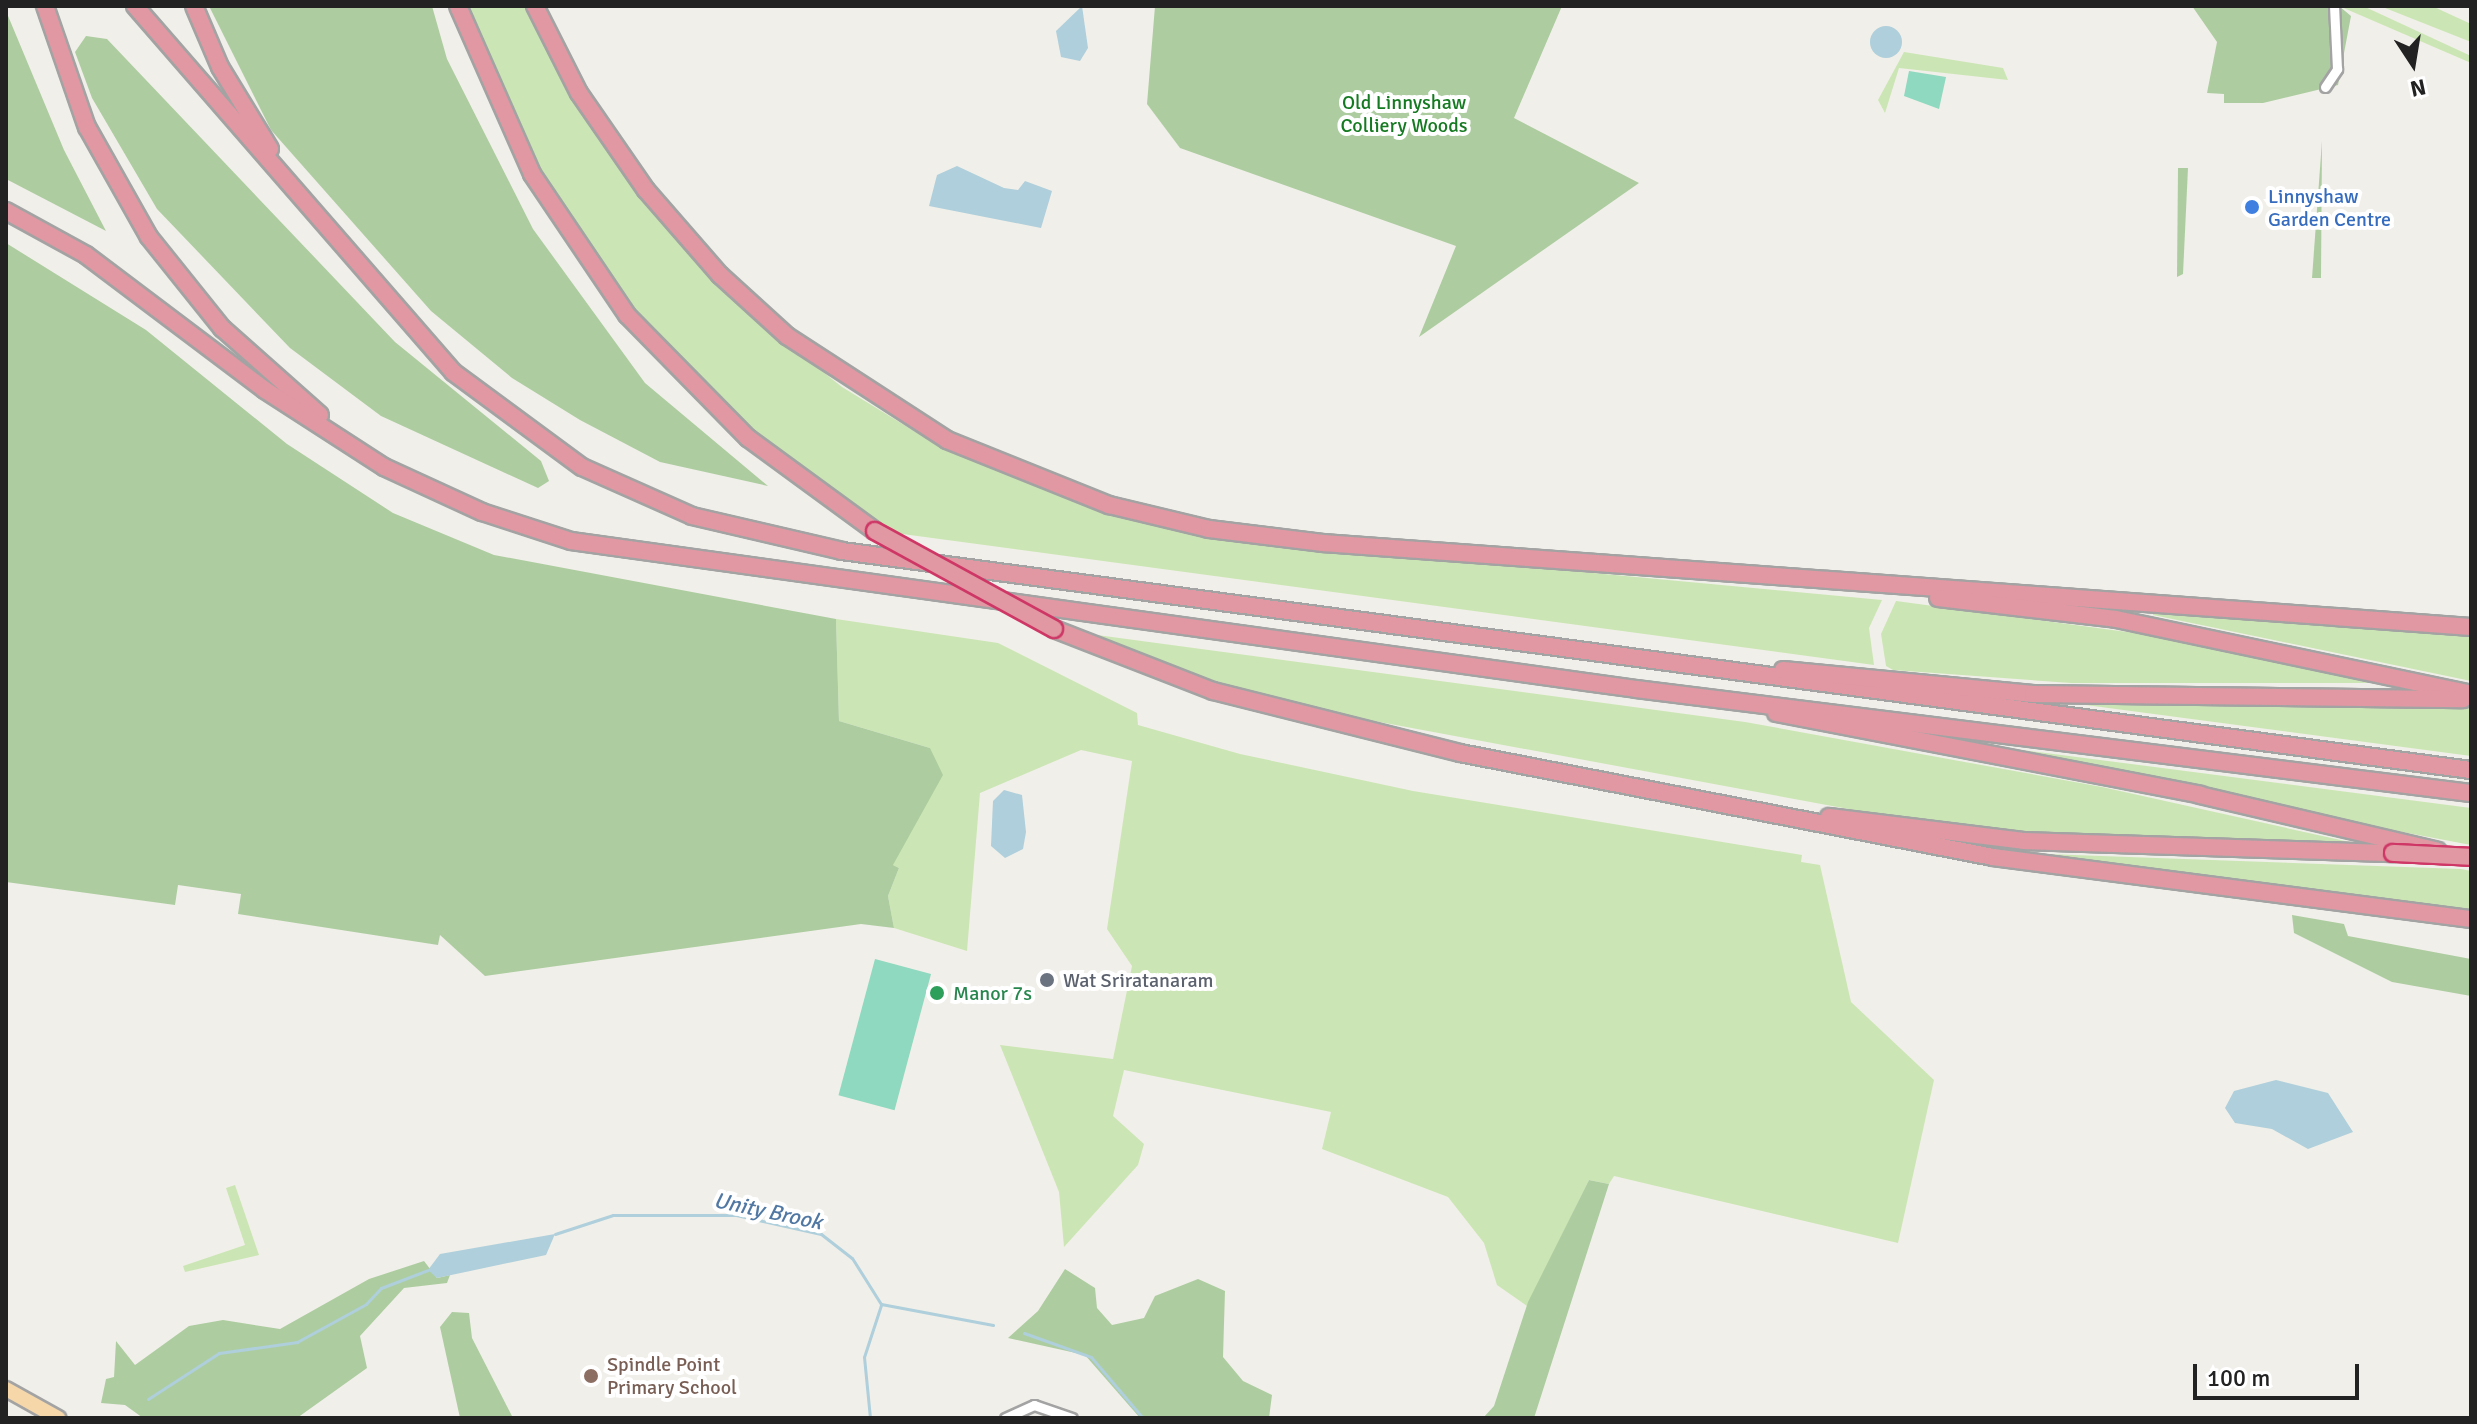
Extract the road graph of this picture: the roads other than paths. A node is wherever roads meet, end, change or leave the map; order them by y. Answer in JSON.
{"nodes":[{"id":1,"x":45,"y":6,"type":"edge"},
{"id":2,"x":135,"y":6,"type":"edge"},
{"id":3,"x":194,"y":6,"type":"edge"},
{"id":4,"x":458,"y":6,"type":"edge"},
{"id":5,"x":535,"y":6,"type":"edge"},
{"id":6,"x":2334,"y":6,"type":"edge"},
{"id":7,"x":2325,"y":87,"type":"dead end"},
{"id":8,"x":306,"y":204,"type":"junction"},
{"id":9,"x":6,"y":211,"type":"edge"},
{"id":10,"x":384,"y":467,"type":"junction"},
{"id":11,"x":1631,"y":565,"type":"junction"},
{"id":12,"x":2471,"y":627,"type":"edge"},
{"id":13,"x":1646,"y":657,"type":"junction"},
{"id":14,"x":1636,"y":689,"type":"junction"},
{"id":15,"x":2471,"y":696,"type":"edge"},
{"id":16,"x":2471,"y":770,"type":"edge"},
{"id":17,"x":2471,"y":793,"type":"edge"},
{"id":18,"x":1735,"y":806,"type":"junction"},
{"id":19,"x":2471,"y":857,"type":"edge"},
{"id":20,"x":2471,"y":919,"type":"edge"},
{"id":21,"x":6,"y":1389,"type":"edge"},
{"id":22,"x":58,"y":1418,"type":"edge"},
{"id":23,"x":1005,"y":1418,"type":"edge"},
{"id":24,"x":1072,"y":1418,"type":"edge"}],
"edges":[{"from":1,"to":10,"type":"highway"},
{"from":2,"to":8,"type":"highway"},
{"from":3,"to":8,"type":"highway"},
{"from":4,"to":18,"type":"highway","bridge":true},
{"from":5,"to":11,"type":"highway"},
{"from":6,"to":7,"type":"street"},
{"from":8,"to":13,"type":"highway"},
{"from":9,"to":10,"type":"highway"},
{"from":10,"to":14,"type":"highway"},
{"from":11,"to":12,"type":"highway"},
{"from":11,"to":15,"type":"highway"},
{"from":13,"to":15,"type":"highway"},
{"from":13,"to":16,"type":"highway"},
{"from":14,"to":17,"type":"highway"},
{"from":14,"to":19,"type":"highway"},
{"from":18,"to":19,"type":"highway","bridge":true},
{"from":18,"to":20,"type":"highway"},
{"from":21,"to":22,"type":"main road"},
{"from":23,"to":24,"type":"street"}]}
